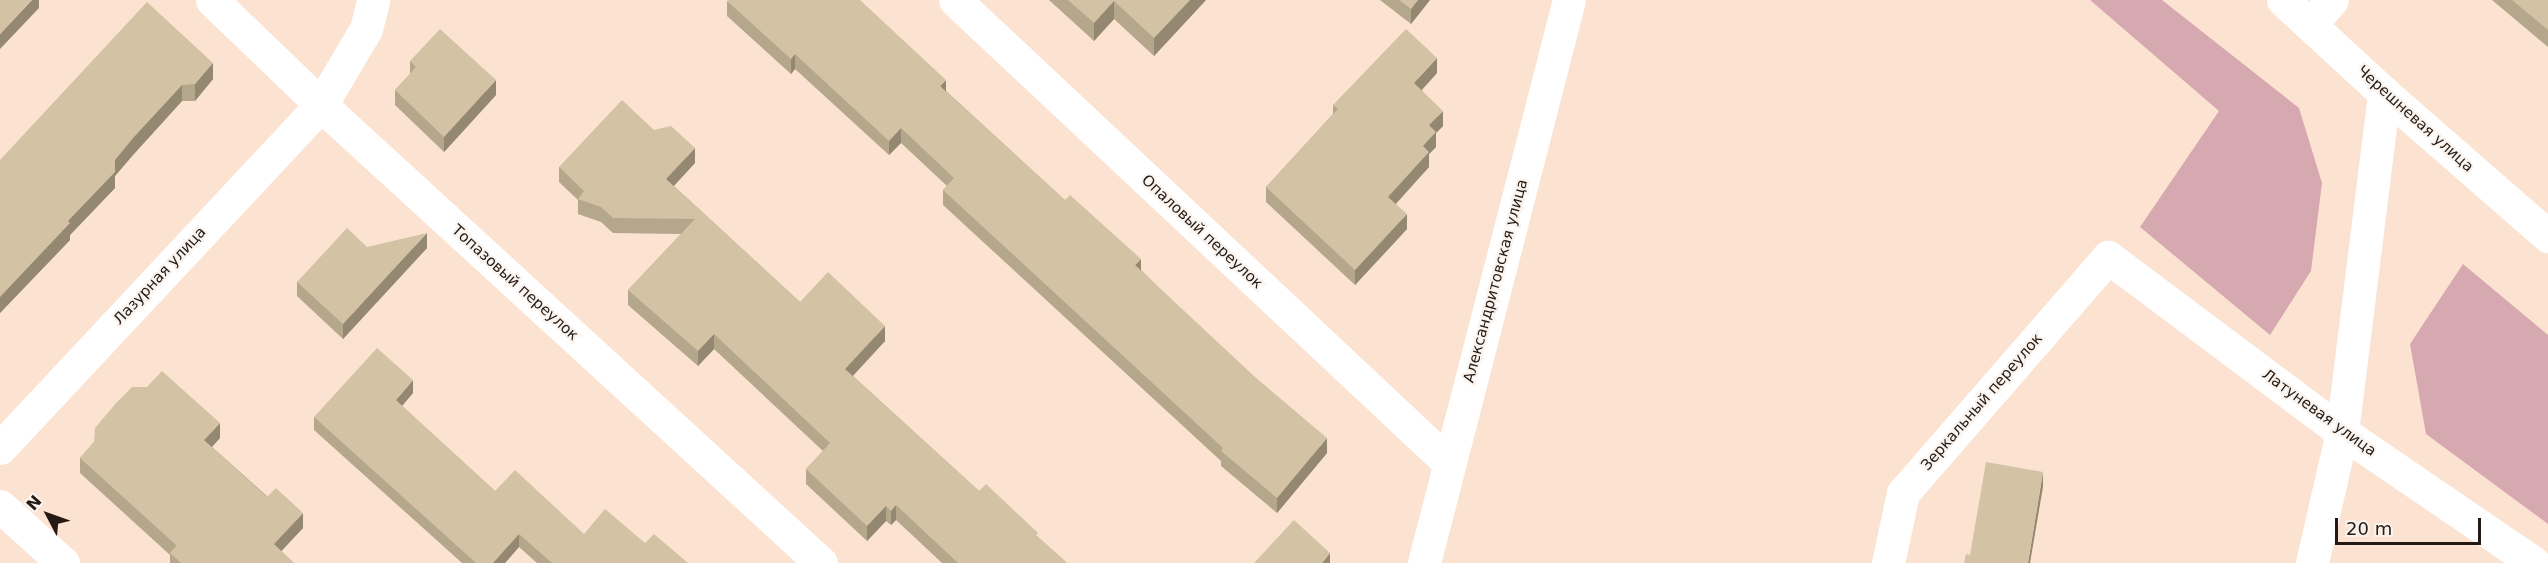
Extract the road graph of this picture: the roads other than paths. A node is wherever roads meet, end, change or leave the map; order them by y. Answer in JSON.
{"nodes":[{"id":1,"x":212,"y":0,"type":"edge"},
{"id":2,"x":373,"y":0,"type":"edge"},
{"id":3,"x":955,"y":0,"type":"edge"},
{"id":4,"x":1569,"y":0,"type":"edge"},
{"id":5,"x":2283,"y":0,"type":"edge"},
{"id":6,"x":2332,"y":0,"type":"edge"},
{"id":7,"x":2311,"y":24,"type":"junction"},
{"id":8,"x":2384,"y":93,"type":"junction"},
{"id":9,"x":321,"y":105,"type":"junction"},
{"id":10,"x":2548,"y":236,"type":"edge"},
{"id":11,"x":2108,"y":257,"type":"joint"},
{"id":12,"x":2342,"y":432,"type":"junction"},
{"id":13,"x":0,"y":448,"type":"edge"},
{"id":14,"x":1449,"y":463,"type":"junction"},
{"id":15,"x":0,"y":506,"type":"edge"},
{"id":16,"x":63,"y":563,"type":"edge"},
{"id":17,"x":821,"y":563,"type":"edge"},
{"id":18,"x":1425,"y":563,"type":"edge"},
{"id":19,"x":1888,"y":563,"type":"edge"},
{"id":20,"x":2312,"y":563,"type":"edge"},
{"id":21,"x":2534,"y":563,"type":"edge"}],
"edges":[{"from":1,"to":9,"type":"street","name":"Топазовый переулок"},
{"from":2,"to":9,"type":"street","name":"Лазурная улица"},
{"from":3,"to":14,"type":"street","name":"Опаловый переулок"},
{"from":4,"to":14,"type":"street","name":"Александритовская улица"},
{"from":5,"to":7,"type":"street","name":"Черешневая улица"},
{"from":6,"to":7,"type":"street"},
{"from":7,"to":8,"type":"street","name":"Черешневая улица"},
{"from":8,"to":10,"type":"street","name":"Черешневая улица"},
{"from":8,"to":12,"type":"street"},
{"from":9,"to":13,"type":"street","name":"Лазурная улица"},
{"from":9,"to":17,"type":"street","name":"Топазовый переулок"},
{"from":11,"to":12,"type":"street","name":"Латуневая улица"},
{"from":11,"to":19,"type":"street","name":"Зеркальный переулок"},
{"from":12,"to":20,"type":"street"},
{"from":12,"to":21,"type":"street","name":"Латуневая улица"},
{"from":14,"to":18,"type":"street","name":"Александритовская улица"},
{"from":15,"to":16,"type":"street"}]}
